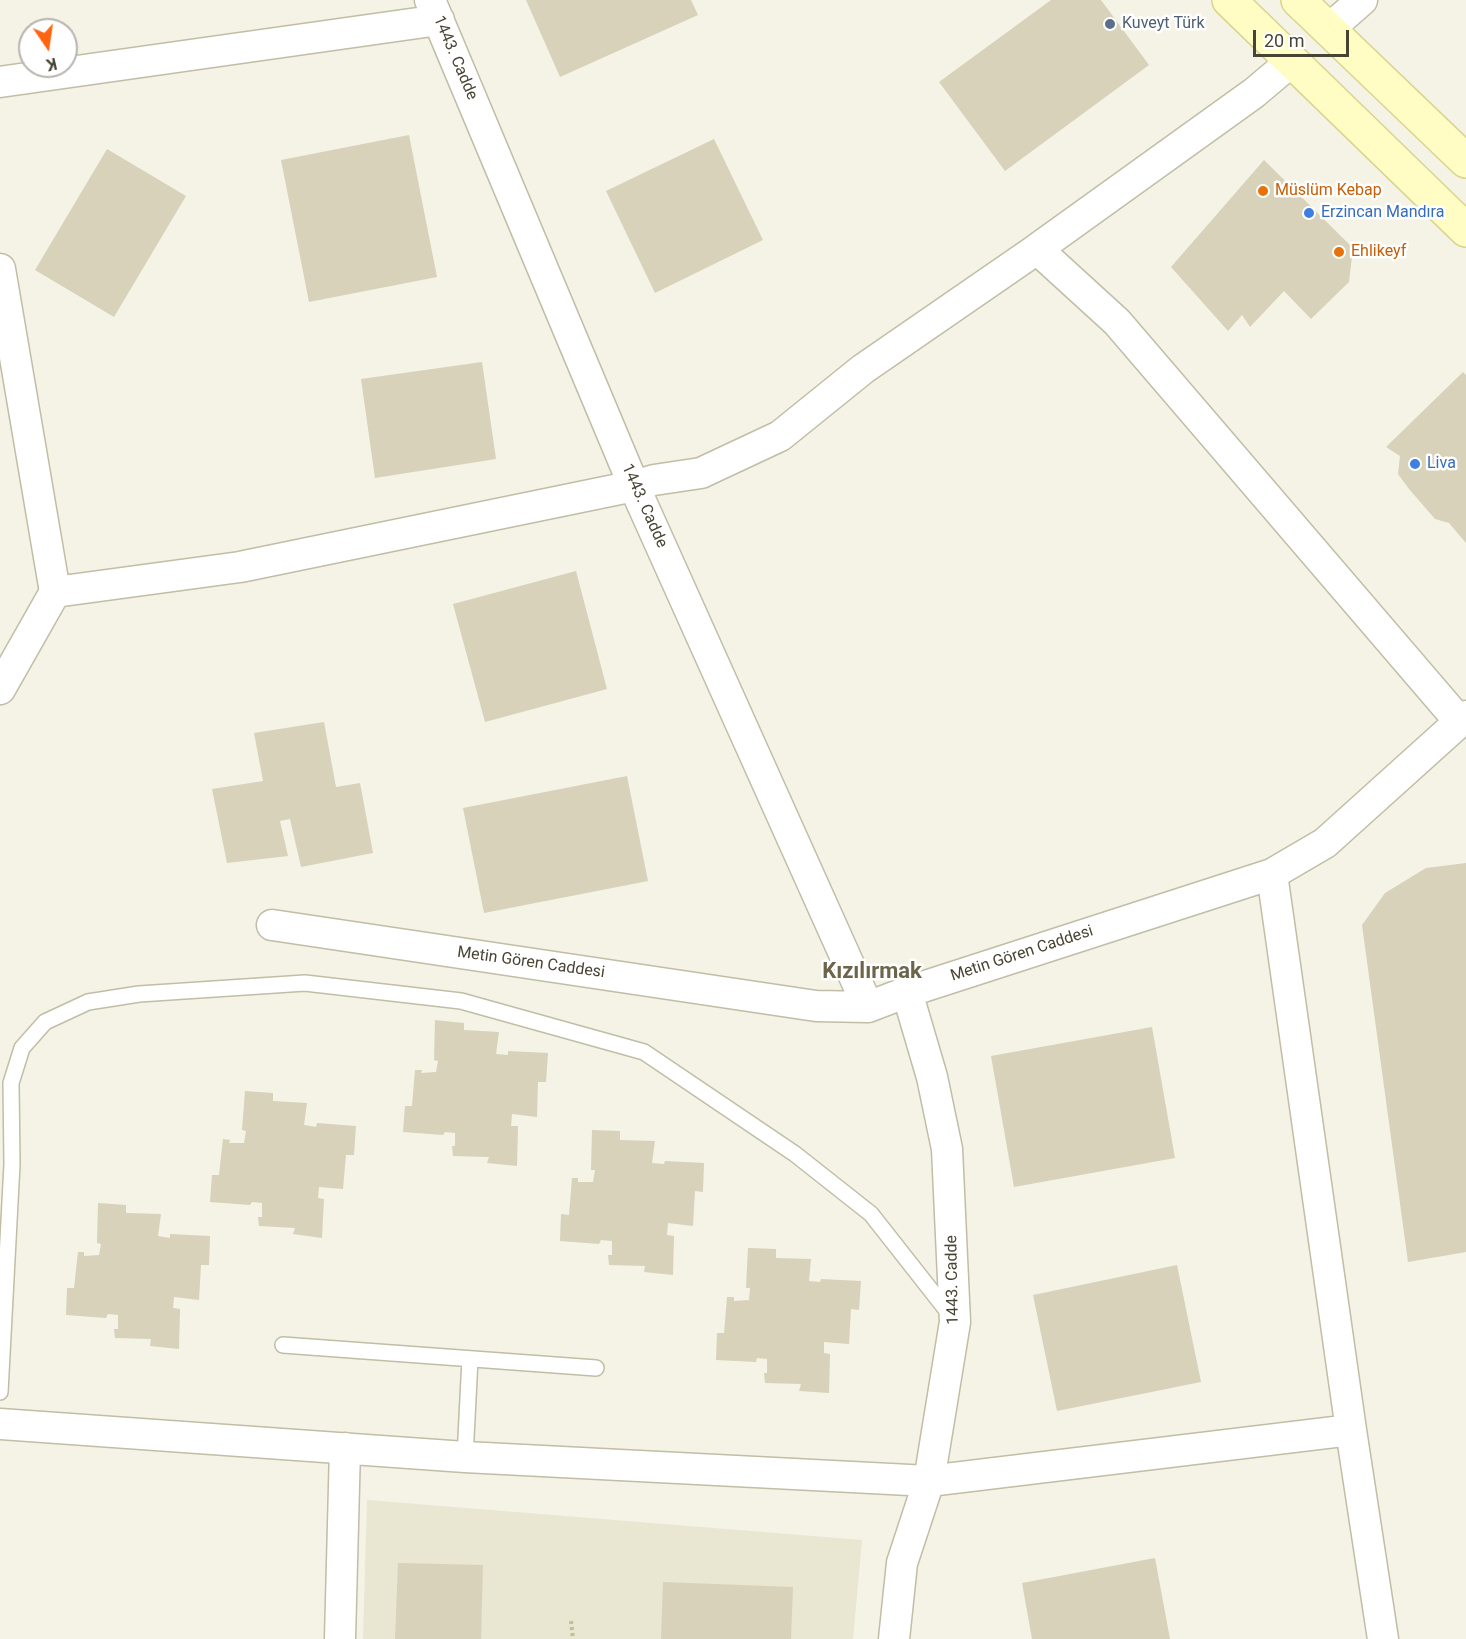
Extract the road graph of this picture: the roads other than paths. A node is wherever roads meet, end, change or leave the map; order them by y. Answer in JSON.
{"nodes":[{"id":1,"x":1229,"y":0,"type":"edge"},
{"id":2,"x":1298,"y":0,"type":"edge"},
{"id":3,"x":1362,"y":0,"type":"edge"},
{"id":4,"x":435,"y":10,"type":"edge"},
{"id":5,"x":1328,"y":30,"type":"junction"},
{"id":6,"x":1292,"y":61,"type":"junction"},
{"id":7,"x":0,"y":82,"type":"edge"},
{"id":8,"x":1466,"y":161,"type":"edge"},
{"id":9,"x":1466,"y":230,"type":"edge"},
{"id":10,"x":1037,"y":249,"type":"junction"},
{"id":11,"x":0,"y":269,"type":"edge"},
{"id":12,"x":634,"y":486,"type":"junction"},
{"id":13,"x":55,"y":592,"type":"junction"},
{"id":14,"x":0,"y":688,"type":"edge"},
{"id":15,"x":1463,"y":719,"type":"edge"},
{"id":16,"x":1272,"y":874,"type":"junction"},
{"id":17,"x":272,"y":925,"type":"dead end"},
{"id":18,"x":907,"y":992,"type":"junction"},
{"id":19,"x":868,"y":1007,"type":"junction"},
{"id":20,"x":956,"y":1322,"type":"junction"},
{"id":21,"x":283,"y":1345,"type":"dead end"},
{"id":22,"x":470,"y":1359,"type":"junction"},
{"id":23,"x":596,"y":1368,"type":"dead end"},
{"id":24,"x":0,"y":1392,"type":"edge"},
{"id":25,"x":0,"y":1424,"type":"edge"},
{"id":26,"x":1350,"y":1430,"type":"junction"},
{"id":27,"x":345,"y":1448,"type":"junction"},
{"id":28,"x":465,"y":1457,"type":"junction"},
{"id":29,"x":929,"y":1481,"type":"junction"},
{"id":30,"x":340,"y":1639,"type":"edge"},
{"id":31,"x":894,"y":1639,"type":"edge"},
{"id":32,"x":1383,"y":1639,"type":"edge"}],
"edges":[{"from":1,"to":6,"type":"main road"},
{"from":2,"to":5,"type":"main road"},
{"from":3,"to":5,"type":"street"},
{"from":4,"to":7,"type":"street"},
{"from":4,"to":12,"type":"street","name":"1443. Cadde"},
{"from":5,"to":6,"type":"main road"},
{"from":5,"to":8,"type":"main road"},
{"from":6,"to":9,"type":"main road"},
{"from":6,"to":10,"type":"street"},
{"from":10,"to":12,"type":"street"},
{"from":10,"to":15,"type":"street"},
{"from":11,"to":13,"type":"street"},
{"from":12,"to":13,"type":"street"},
{"from":12,"to":19,"type":"street","name":"1443. Cadde"},
{"from":13,"to":14,"type":"street"},
{"from":15,"to":16,"type":"street","name":"Metin Gören Caddesi"},
{"from":16,"to":18,"type":"street","name":"Metin Gören Caddesi"},
{"from":16,"to":26,"type":"street"},
{"from":17,"to":19,"type":"street","name":"Metin Gören Caddesi"},
{"from":18,"to":19,"type":"street","name":"Metin Gören Caddesi"},
{"from":18,"to":20,"type":"street","name":"1443. Cadde"},
{"from":20,"to":24,"type":"lane"},
{"from":20,"to":29,"type":"street","name":"1443. Cadde"},
{"from":21,"to":22,"type":"lane"},
{"from":22,"to":23,"type":"lane"},
{"from":22,"to":28,"type":"lane"},
{"from":25,"to":27,"type":"street"},
{"from":26,"to":29,"type":"street"},
{"from":26,"to":32,"type":"street"},
{"from":27,"to":28,"type":"street"},
{"from":27,"to":30,"type":"street"},
{"from":28,"to":29,"type":"street"},
{"from":29,"to":31,"type":"street","name":"1443. Cadde"}]}
